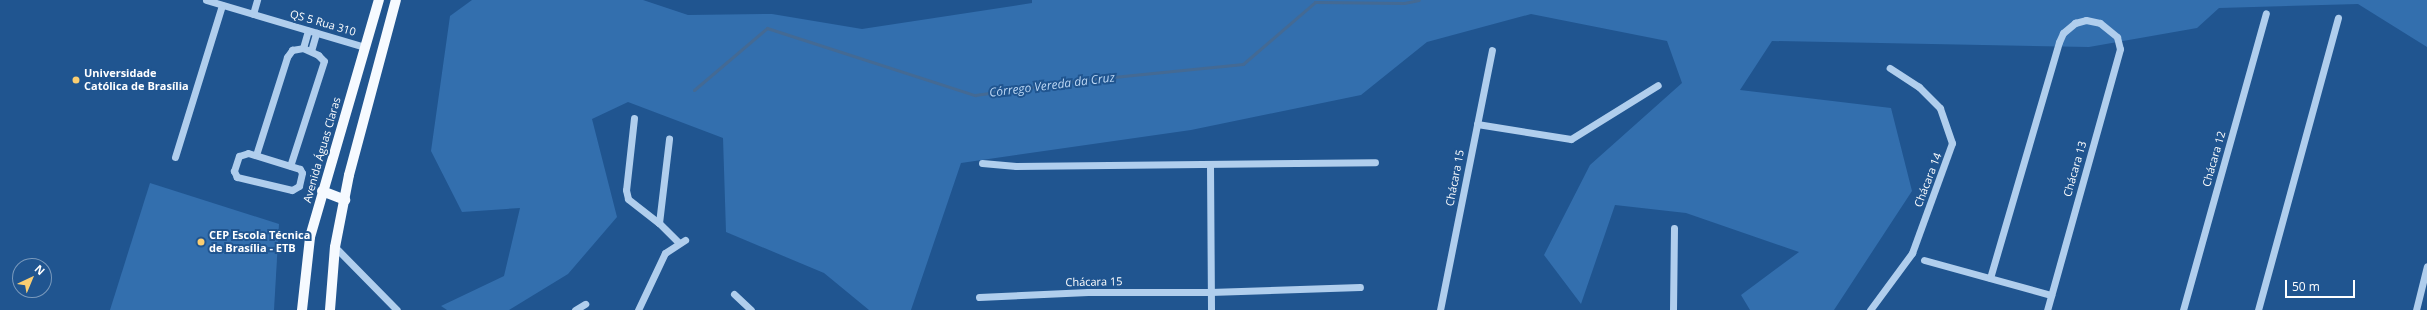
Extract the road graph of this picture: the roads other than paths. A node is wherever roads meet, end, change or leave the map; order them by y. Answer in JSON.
{"nodes":[{"id":1,"x":206,"y":0,"type":"edge"},
{"id":2,"x":257,"y":0,"type":"edge"},
{"id":3,"x":379,"y":0,"type":"edge"},
{"id":4,"x":396,"y":0,"type":"edge"},
{"id":5,"x":222,"y":5,"type":"junction"},
{"id":6,"x":2266,"y":13,"type":"dead end"},
{"id":7,"x":253,"y":14,"type":"junction"},
{"id":8,"x":2338,"y":18,"type":"dead end"},
{"id":9,"x":308,"y":31,"type":"junction"},
{"id":10,"x":316,"y":33,"type":"junction"},
{"id":11,"x":365,"y":47,"type":"junction"},
{"id":12,"x":303,"y":48,"type":"junction"},
{"id":13,"x":1492,"y":50,"type":"dead end"},
{"id":14,"x":311,"y":51,"type":"junction"},
{"id":15,"x":1890,"y":68,"type":"dead end"},
{"id":16,"x":1658,"y":84,"type":"dead end"},
{"id":17,"x":634,"y":118,"type":"dead end"},
{"id":18,"x":1477,"y":124,"type":"junction"},
{"id":19,"x":669,"y":139,"type":"dead end"},
{"id":20,"x":256,"y":155,"type":"junction"},
{"id":21,"x":174,"y":157,"type":"dead end"},
{"id":22,"x":1375,"y":162,"type":"dead end"},
{"id":23,"x":982,"y":163,"type":"dead end"},
{"id":24,"x":1210,"y":165,"type":"junction"},
{"id":25,"x":290,"y":166,"type":"junction"},
{"id":26,"x":322,"y":192,"type":"junction"},
{"id":27,"x":345,"y":200,"type":"junction"},
{"id":28,"x":660,"y":223,"type":"junction"},
{"id":29,"x":1674,"y":228,"type":"dead end"},
{"id":30,"x":335,"y":247,"type":"junction"},
{"id":31,"x":1924,"y":260,"type":"dead end"},
{"id":32,"x":334,"y":263,"type":"junction"},
{"id":33,"x":350,"y":263,"type":"junction"},
{"id":34,"x":2427,"y":266,"type":"edge"},
{"id":35,"x":1990,"y":278,"type":"junction"},
{"id":36,"x":1360,"y":287,"type":"dead end"},
{"id":37,"x":1210,"y":292,"type":"junction"},
{"id":38,"x":734,"y":294,"type":"dead end"},
{"id":39,"x":2051,"y":295,"type":"junction"},
{"id":40,"x":979,"y":297,"type":"dead end"},
{"id":41,"x":585,"y":304,"type":"dead end"},
{"id":42,"x":302,"y":310,"type":"edge"},
{"id":43,"x":330,"y":310,"type":"edge"},
{"id":44,"x":397,"y":310,"type":"edge"},
{"id":45,"x":575,"y":310,"type":"edge"},
{"id":46,"x":638,"y":310,"type":"edge"},
{"id":47,"x":751,"y":310,"type":"edge"},
{"id":48,"x":1211,"y":310,"type":"edge"},
{"id":49,"x":1440,"y":310,"type":"edge"},
{"id":50,"x":1673,"y":310,"type":"edge"},
{"id":51,"x":1870,"y":310,"type":"edge"},
{"id":52,"x":2047,"y":310,"type":"edge"},
{"id":53,"x":2183,"y":310,"type":"edge"},
{"id":54,"x":2258,"y":310,"type":"edge"},
{"id":55,"x":2416,"y":310,"type":"edge"}],
"edges":[{"from":1,"to":5,"type":"street","name":"QS 5 Rua 310"},
{"from":2,"to":7,"type":"street"},
{"from":3,"to":11,"type":"main road","name":"Avenida Águas Claras"},
{"from":4,"to":27,"type":"main road"},
{"from":5,"to":7,"type":"street","name":"QS 5 Rua 310"},
{"from":5,"to":21,"type":"street"},
{"from":6,"to":53,"type":"street","name":"Chácara 12"},
{"from":7,"to":9,"type":"street","name":"QS 5 Rua 310"},
{"from":8,"to":54,"type":"street"},
{"from":9,"to":10,"type":"street","name":"QS 5 Rua 310"},
{"from":9,"to":12,"type":"street"},
{"from":10,"to":11,"type":"street","name":"QS 5 Rua 310"},
{"from":10,"to":14,"type":"street"},
{"from":11,"to":26,"type":"main road","name":"Avenida Águas Claras"},
{"from":12,"to":14,"type":"street"},
{"from":12,"to":20,"type":"street"},
{"from":13,"to":18,"type":"street","name":"Chácara 15"},
{"from":14,"to":25,"type":"street"},
{"from":15,"to":51,"type":"street","name":"Chácara 14"},
{"from":16,"to":18,"type":"street"},
{"from":17,"to":28,"type":"street"},
{"from":18,"to":49,"type":"street","name":"Chácara 15"},
{"from":19,"to":28,"type":"street"},
{"from":20,"to":25,"type":"street"},
{"from":20,"to":25,"type":"street"},
{"from":22,"to":24,"type":"street"},
{"from":23,"to":24,"type":"street"},
{"from":24,"to":37,"type":"street"},
{"from":26,"to":27,"type":"main road"},
{"from":26,"to":42,"type":"main road","name":"Avenida Águas Claras"},
{"from":27,"to":30,"type":"main road"},
{"from":28,"to":46,"type":"street"},
{"from":29,"to":50,"type":"street"},
{"from":30,"to":32,"type":"main road"},
{"from":30,"to":33,"type":"street"},
{"from":31,"to":35,"type":"street"},
{"from":32,"to":33,"type":"street"},
{"from":32,"to":43,"type":"main road"},
{"from":33,"to":44,"type":"street"},
{"from":34,"to":55,"type":"street"},
{"from":35,"to":39,"type":"street"},
{"from":35,"to":39,"type":"street","name":"Chácara 13"},
{"from":36,"to":37,"type":"street","name":"Chácara 15"},
{"from":37,"to":40,"type":"street","name":"Chácara 15"},
{"from":37,"to":48,"type":"street"},
{"from":38,"to":47,"type":"street"},
{"from":39,"to":52,"type":"street","name":"Chácara 13"},
{"from":41,"to":45,"type":"street"}]}
